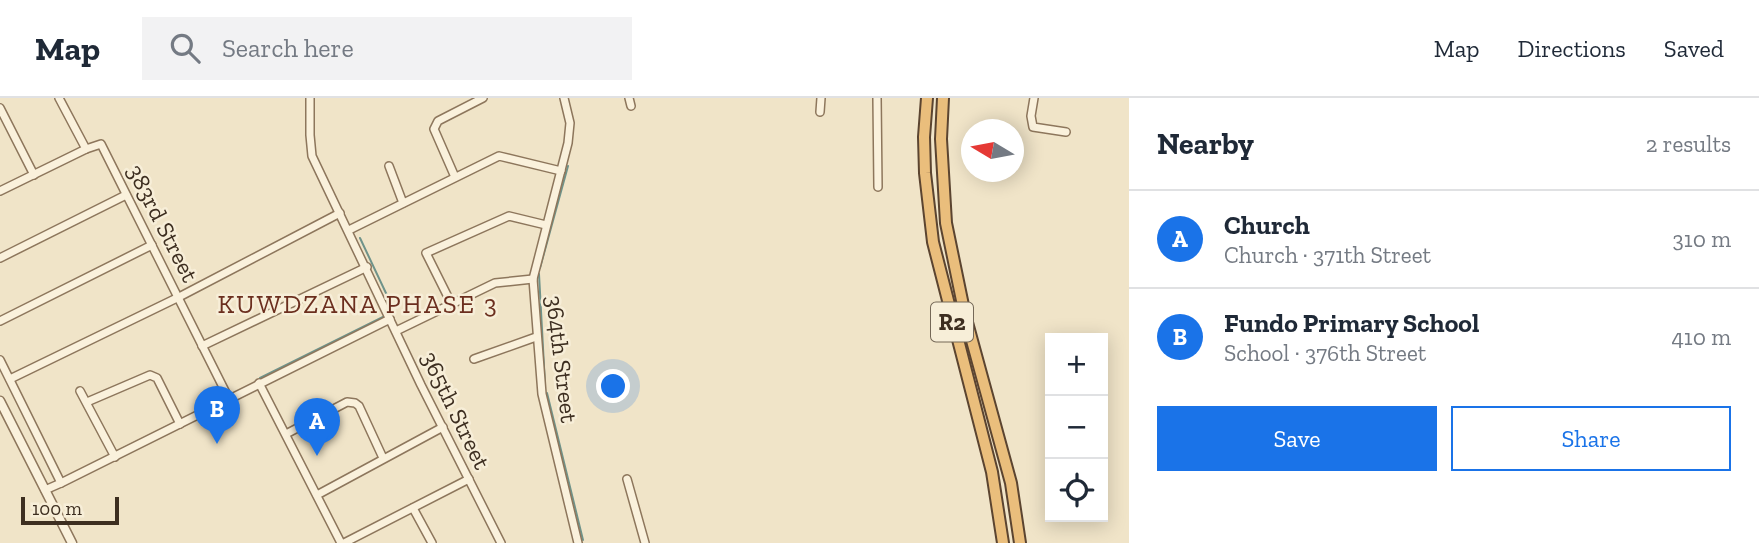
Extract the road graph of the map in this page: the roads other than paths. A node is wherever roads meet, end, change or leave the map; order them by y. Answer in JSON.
{"nodes":[{"id":1,"x":59,"y":98,"type":"edge"},
{"id":2,"x":310,"y":98,"type":"edge"},
{"id":3,"x":483,"y":98,"type":"edge"},
{"id":4,"x":564,"y":98,"type":"edge"},
{"id":5,"x":821,"y":98,"type":"edge"},
{"id":6,"x":877,"y":98,"type":"edge"},
{"id":7,"x":927,"y":98,"type":"edge"},
{"id":8,"x":943,"y":98,"type":"edge"},
{"id":9,"x":1034,"y":98,"type":"edge"},
{"id":10,"x":0,"y":108,"type":"edge"},
{"id":11,"x":820,"y":111,"type":"dead end"},
{"id":12,"x":1066,"y":132,"type":"dead end"},
{"id":13,"x":86,"y":149,"type":"junction"},
{"id":14,"x":389,"y":166,"type":"dead end"},
{"id":15,"x":561,"y":171,"type":"junction"},
{"id":16,"x":34,"y":175,"type":"junction"},
{"id":17,"x":455,"y":177,"type":"junction"},
{"id":18,"x":878,"y":187,"type":"dead end"},
{"id":19,"x":0,"y":191,"type":"edge"},
{"id":20,"x":126,"y":195,"type":"junction"},
{"id":21,"x":403,"y":203,"type":"junction"},
{"id":22,"x":340,"y":213,"type":"junction"},
{"id":23,"x":546,"y":225,"type":"junction"},
{"id":24,"x":349,"y":230,"type":"junction"},
{"id":25,"x":152,"y":245,"type":"junction"},
{"id":26,"x":0,"y":258,"type":"edge"},
{"id":27,"x":366,"y":267,"type":"junction"},
{"id":28,"x":533,"y":279,"type":"junction"},
{"id":29,"x":179,"y":297,"type":"junction"},
{"id":30,"x":451,"y":303,"type":"junction"},
{"id":31,"x":390,"y":319,"type":"junction"},
{"id":32,"x":0,"y":321,"type":"edge"},
{"id":33,"x":396,"y":331,"type":"junction"},
{"id":34,"x":536,"y":337,"type":"junction"},
{"id":35,"x":202,"y":346,"type":"junction"},
{"id":36,"x":474,"y":359,"type":"dead end"},
{"id":37,"x":0,"y":360,"type":"edge"},
{"id":38,"x":10,"y":379,"type":"junction"},
{"id":39,"x":259,"y":383,"type":"junction"},
{"id":40,"x":80,"y":391,"type":"dead end"},
{"id":41,"x":229,"y":399,"type":"junction"},
{"id":42,"x":0,"y":401,"type":"edge"},
{"id":43,"x":88,"y":402,"type":"junction"},
{"id":44,"x":180,"y":424,"type":"junction"},
{"id":45,"x":443,"y":427,"type":"junction"},
{"id":46,"x":286,"y":434,"type":"junction"},
{"id":47,"x":115,"y":457,"type":"junction"},
{"id":48,"x":383,"y":458,"type":"junction"},
{"id":49,"x":468,"y":479,"type":"junction"},
{"id":50,"x":627,"y":479,"type":"dead end"},
{"id":51,"x":61,"y":483,"type":"junction"},
{"id":52,"x":46,"y":490,"type":"junction"},
{"id":53,"x":317,"y":495,"type":"junction"},
{"id":54,"x":413,"y":508,"type":"junction"},
{"id":55,"x":72,"y":543,"type":"edge"},
{"id":56,"x":342,"y":543,"type":"edge"},
{"id":57,"x":432,"y":543,"type":"edge"},
{"id":58,"x":501,"y":543,"type":"edge"},
{"id":59,"x":578,"y":543,"type":"edge"},
{"id":60,"x":645,"y":543,"type":"edge"},
{"id":61,"x":1003,"y":543,"type":"edge"},
{"id":62,"x":1020,"y":543,"type":"edge"}],
"edges":[{"from":1,"to":13,"type":"street"},
{"from":2,"to":22,"type":"street","name":"365th Street"},
{"from":3,"to":17,"type":"street"},
{"from":4,"to":15,"type":"street","name":"364th Street"},
{"from":5,"to":11,"type":"street"},
{"from":6,"to":18,"type":"street"},
{"from":7,"to":61,"type":"highway","number":"R2"},
{"from":8,"to":62,"type":"highway","number":"R2"},
{"from":9,"to":12,"type":"street"},
{"from":10,"to":16,"type":"street"},
{"from":13,"to":16,"type":"street"},
{"from":13,"to":20,"type":"street","name":"383rd Street"},
{"from":14,"to":21,"type":"street"},
{"from":15,"to":17,"type":"street"},
{"from":15,"to":23,"type":"street","name":"364th Street"},
{"from":16,"to":19,"type":"street"},
{"from":17,"to":21,"type":"street"},
{"from":20,"to":25,"type":"street","name":"383rd Street"},
{"from":20,"to":26,"type":"street"},
{"from":21,"to":24,"type":"street"},
{"from":22,"to":24,"type":"street","name":"365th Street"},
{"from":22,"to":29,"type":"street"},
{"from":23,"to":28,"type":"street","name":"364th Street"},
{"from":23,"to":30,"type":"street"},
{"from":24,"to":27,"type":"street","name":"365th Street"},
{"from":25,"to":29,"type":"street","name":"383rd Street"},
{"from":25,"to":32,"type":"street"},
{"from":27,"to":31,"type":"street","name":"365th Street"},
{"from":27,"to":35,"type":"street"},
{"from":28,"to":30,"type":"street"},
{"from":28,"to":34,"type":"street","name":"364th Street"},
{"from":29,"to":35,"type":"street","name":"383rd Street"},
{"from":29,"to":38,"type":"street"},
{"from":30,"to":33,"type":"street"},
{"from":31,"to":33,"type":"street","name":"365th Street"},
{"from":31,"to":39,"type":"street"},
{"from":33,"to":45,"type":"street","name":"365th Street"},
{"from":34,"to":36,"type":"street"},
{"from":34,"to":59,"type":"street","name":"364th Street"},
{"from":35,"to":41,"type":"street","name":"383rd Street"},
{"from":37,"to":38,"type":"street"},
{"from":38,"to":51,"type":"street"},
{"from":39,"to":41,"type":"street"},
{"from":39,"to":46,"type":"street"},
{"from":40,"to":43,"type":"street"},
{"from":41,"to":44,"type":"street"},
{"from":42,"to":52,"type":"street"},
{"from":43,"to":44,"type":"street"},
{"from":43,"to":47,"type":"street"},
{"from":44,"to":47,"type":"street"},
{"from":45,"to":48,"type":"street"},
{"from":45,"to":49,"type":"street","name":"365th Street"},
{"from":46,"to":48,"type":"street"},
{"from":46,"to":53,"type":"street"},
{"from":47,"to":51,"type":"street"},
{"from":48,"to":53,"type":"street"},
{"from":49,"to":54,"type":"street"},
{"from":49,"to":58,"type":"street","name":"365th Street"},
{"from":50,"to":60,"type":"street"},
{"from":51,"to":52,"type":"street"},
{"from":52,"to":55,"type":"street"},
{"from":53,"to":56,"type":"street"},
{"from":54,"to":56,"type":"street"},
{"from":54,"to":57,"type":"street"}]}
